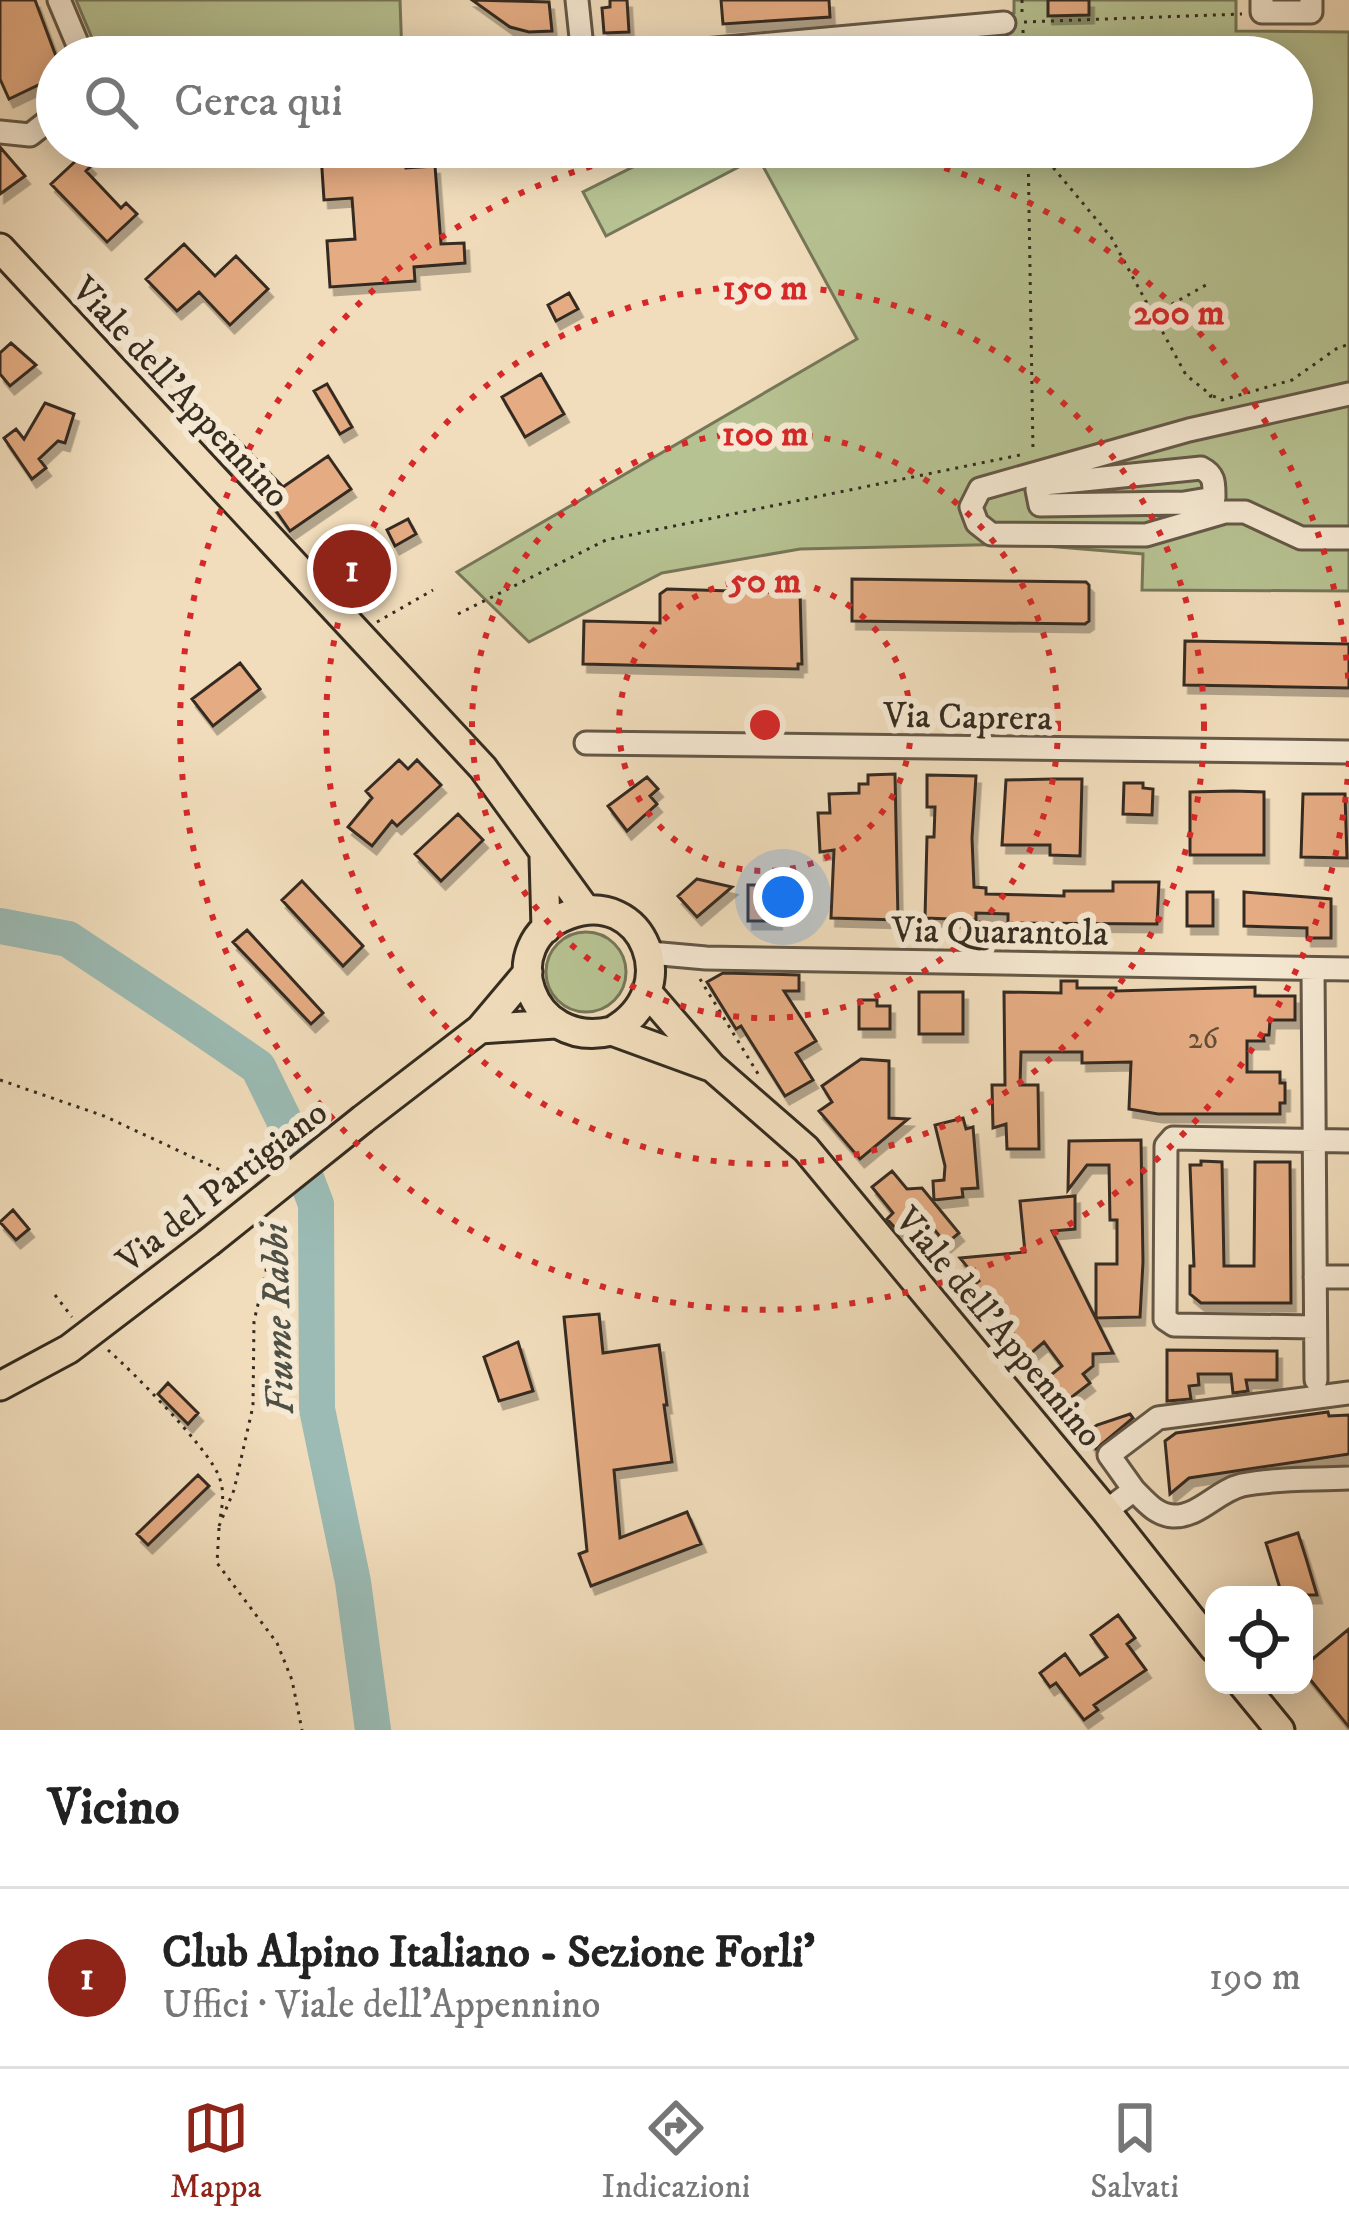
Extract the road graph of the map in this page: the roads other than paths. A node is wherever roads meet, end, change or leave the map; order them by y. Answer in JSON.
{"nodes":[{"id":1,"x":59,"y":0,"type":"edge"},
{"id":2,"x":578,"y":0,"type":"edge"},
{"id":3,"x":1311,"y":0,"type":"edge"},
{"id":4,"x":1262,"y":6,"type":"edge"},
{"id":5,"x":1004,"y":23,"type":"dead end"},
{"id":6,"x":74,"y":36,"type":"edge"},
{"id":7,"x":581,"y":36,"type":"edge"},
{"id":8,"x":864,"y":36,"type":"edge"},
{"id":9,"x":36,"y":130,"type":"edge"},
{"id":10,"x":0,"y":132,"type":"edge"},
{"id":11,"x":0,"y":248,"type":"edge"},
{"id":12,"x":1349,"y":394,"type":"edge"},
{"id":13,"x":1091,"y":471,"type":"junction"},
{"id":14,"x":1139,"y":473,"type":"junction"},
{"id":15,"x":1169,"y":503,"type":"junction"},
{"id":16,"x":1086,"y":505,"type":"junction"},
{"id":17,"x":1349,"y":538,"type":"edge"},
{"id":18,"x":586,"y":743,"type":"dead end"},
{"id":19,"x":1349,"y":752,"type":"edge"},
{"id":20,"x":544,"y":857,"type":"junction"},
{"id":21,"x":586,"y":910,"type":"junction"},
{"id":22,"x":546,"y":929,"type":"junction"},
{"id":23,"x":650,"y":953,"type":"junction"},
{"id":24,"x":1313,"y":968,"type":"junction"},
{"id":25,"x":1349,"y":969,"type":"edge"},
{"id":26,"x":528,"y":971,"type":"junction"},
{"id":27,"x":649,"y":994,"type":"junction"},
{"id":28,"x":555,"y":1024,"type":"junction"},
{"id":29,"x":480,"y":1029,"type":"junction"},
{"id":30,"x":612,"y":1031,"type":"junction"},
{"id":31,"x":712,"y":1067,"type":"junction"},
{"id":32,"x":1316,"y":1141,"type":"junction"},
{"id":33,"x":1349,"y":1141,"type":"edge"},
{"id":34,"x":1315,"y":1277,"type":"junction"},
{"id":35,"x":1349,"y":1277,"type":"edge"},
{"id":36,"x":1315,"y":1327,"type":"junction"},
{"id":37,"x":1316,"y":1380,"type":"dead end"},
{"id":38,"x":0,"y":1386,"type":"edge"},
{"id":39,"x":1349,"y":1393,"type":"edge"},
{"id":40,"x":1349,"y":1478,"type":"edge"},
{"id":41,"x":1134,"y":1490,"type":"junction"},
{"id":42,"x":1106,"y":1510,"type":"junction"},
{"id":43,"x":1205,"y":1636,"type":"edge"},
{"id":44,"x":1250,"y":1694,"type":"edge"},
{"id":45,"x":1280,"y":1730,"type":"edge"}],
"edges":[{"from":1,"to":6,"type":"street"},
{"from":2,"to":7,"type":"street"},
{"from":3,"to":4,"type":"street"},
{"from":5,"to":8,"type":"street"},
{"from":9,"to":10,"type":"street"},
{"from":11,"to":20,"type":"main road","name":"Viale dell'Appennino"},
{"from":12,"to":13,"type":"street"},
{"from":13,"to":14,"type":"street"},
{"from":13,"to":16,"type":"street"},
{"from":13,"to":16,"type":"street"},
{"from":13,"to":17,"type":"street"},
{"from":14,"to":15,"type":"street"},
{"from":14,"to":15,"type":"street"},
{"from":15,"to":16,"type":"street"},
{"from":18,"to":19,"type":"street","name":"Via Caprera"},
{"from":20,"to":21,"type":"main road","name":"Viale dell'Appennino"},
{"from":20,"to":22,"type":"main road"},
{"from":21,"to":22,"type":"main road"},
{"from":21,"to":23,"type":"main road","name":"Viale dell'Appennino"},
{"from":22,"to":26,"type":"main road"},
{"from":23,"to":24,"type":"street","name":"Via Quarantola"},
{"from":23,"to":27,"type":"main road"},
{"from":24,"to":25,"type":"street","name":"Via Quarantola"},
{"from":24,"to":32,"type":"street"},
{"from":26,"to":28,"type":"main road"},
{"from":26,"to":29,"type":"main road","name":"Via del Partigiano"},
{"from":27,"to":30,"type":"main road"},
{"from":27,"to":31,"type":"main road","name":"Viale dell'Appennino"},
{"from":28,"to":29,"type":"main road"},
{"from":28,"to":30,"type":"main road","name":"Viale dell'Appennino"},
{"from":29,"to":38,"type":"main road","name":"Via del Partigiano","bridge":true},
{"from":30,"to":31,"type":"main road","name":"Viale dell'Appennino"},
{"from":31,"to":42,"type":"main road","name":"Viale dell'Appennino"},
{"from":32,"to":33,"type":"street"},
{"from":32,"to":34,"type":"street"},
{"from":32,"to":36,"type":"street"},
{"from":34,"to":35,"type":"street"},
{"from":34,"to":36,"type":"street"},
{"from":36,"to":37,"type":"street"},
{"from":39,"to":41,"type":"street"},
{"from":40,"to":41,"type":"street"},
{"from":41,"to":42,"type":"street"},
{"from":42,"to":43,"type":"main road","name":"Viale dell'Appennino"},
{"from":44,"to":45,"type":"main road"}]}
